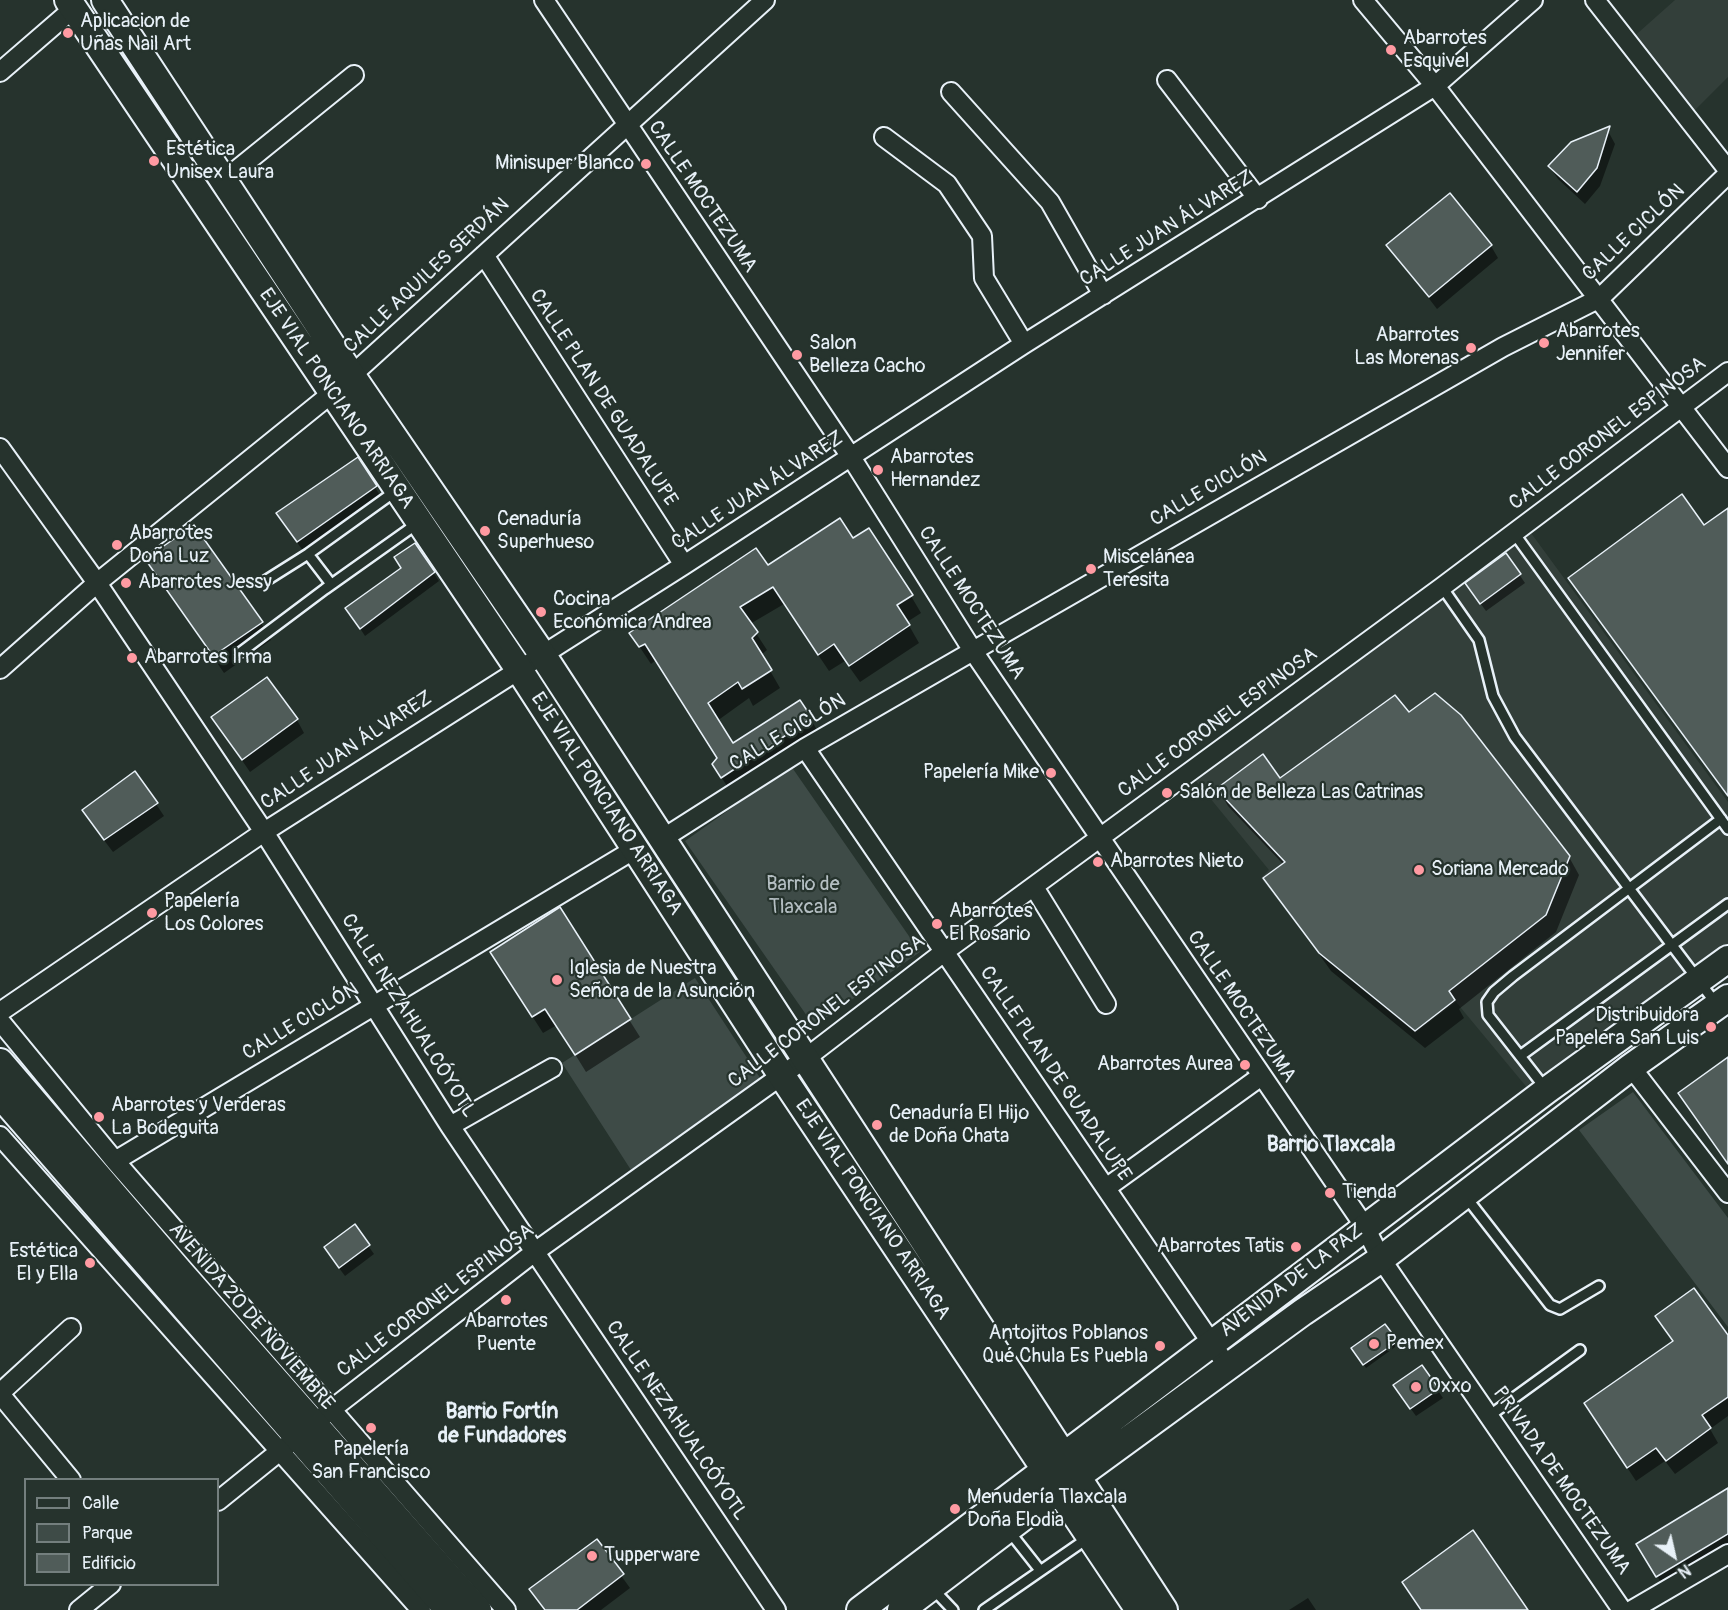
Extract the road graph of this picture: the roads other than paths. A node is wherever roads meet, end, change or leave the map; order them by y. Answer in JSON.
{"nodes":[{"id":1,"x":105,"y":0,"type":"edge"},
{"id":2,"x":544,"y":0,"type":"edge"},
{"id":3,"x":765,"y":0,"type":"edge"},
{"id":4,"x":1363,"y":0,"type":"edge"},
{"id":5,"x":1533,"y":0,"type":"edge"},
{"id":6,"x":1595,"y":0,"type":"edge"},
{"id":7,"x":71,"y":4,"type":"edge"},
{"id":8,"x":0,"y":72,"type":"edge"},
{"id":9,"x":354,"y":75,"type":"dead end"},
{"id":10,"x":1167,"y":80,"type":"dead end"},
{"id":11,"x":1436,"y":86,"type":"junction"},
{"id":12,"x":951,"y":92,"type":"dead end"},
{"id":13,"x":626,"y":124,"type":"junction"},
{"id":14,"x":884,"y":137,"type":"dead end"},
{"id":15,"x":1728,"y":170,"type":"edge"},
{"id":16,"x":1728,"y":174,"type":"edge"},
{"id":17,"x":223,"y":181,"type":"junction"},
{"id":18,"x":1258,"y":199,"type":"junction"},
{"id":19,"x":483,"y":255,"type":"junction"},
{"id":20,"x":1103,"y":295,"type":"junction"},
{"id":21,"x":1600,"y":298,"type":"junction"},
{"id":22,"x":1024,"y":344,"type":"junction"},
{"id":23,"x":1728,"y":372,"type":"edge"},
{"id":24,"x":351,"y":376,"type":"junction"},
{"id":25,"x":331,"y":394,"type":"junction"},
{"id":26,"x":1682,"y":407,"type":"junction"},
{"id":27,"x":0,"y":448,"type":"edge"},
{"id":28,"x":851,"y":457,"type":"junction"},
{"id":29,"x":1728,"y":468,"type":"edge"},
{"id":30,"x":397,"y":490,"type":"junction"},
{"id":31,"x":419,"y":522,"type":"junction"},
{"id":32,"x":1514,"y":533,"type":"junction"},
{"id":33,"x":308,"y":554,"type":"junction"},
{"id":34,"x":684,"y":566,"type":"junction"},
{"id":35,"x":262,"y":583,"type":"dead end"},
{"id":36,"x":97,"y":584,"type":"junction"},
{"id":37,"x":331,"y":584,"type":"junction"},
{"id":38,"x":1442,"y":587,"type":"junction"},
{"id":39,"x":973,"y":651,"type":"junction"},
{"id":40,"x":241,"y":652,"type":"dead end"},
{"id":41,"x":542,"y":654,"type":"junction"},
{"id":42,"x":518,"y":668,"type":"junction"},
{"id":43,"x":0,"y":669,"type":"edge"},
{"id":44,"x":805,"y":747,"type":"junction"},
{"id":45,"x":1721,"y":819,"type":"junction"},
{"id":46,"x":1728,"y":829,"type":"edge"},
{"id":47,"x":264,"y":832,"type":"junction"},
{"id":48,"x":1101,"y":837,"type":"junction"},
{"id":49,"x":662,"y":838,"type":"junction"},
{"id":50,"x":635,"y":849,"type":"junction"},
{"id":51,"x":1034,"y":887,"type":"junction"},
{"id":52,"x":1629,"y":888,"type":"junction"},
{"id":53,"x":1728,"y":904,"type":"edge"},
{"id":54,"x":1672,"y":945,"type":"junction"},
{"id":55,"x":944,"y":952,"type":"junction"},
{"id":56,"x":1728,"y":959,"type":"edge"},
{"id":57,"x":1699,"y":980,"type":"junction"},
{"id":58,"x":1723,"y":1002,"type":"edge"},
{"id":59,"x":1106,"y":1004,"type":"dead end"},
{"id":60,"x":374,"y":1005,"type":"junction"},
{"id":61,"x":0,"y":1012,"type":"edge"},
{"id":62,"x":0,"y":1021,"type":"edge"},
{"id":63,"x":1520,"y":1056,"type":"junction"},
{"id":64,"x":806,"y":1058,"type":"junction"},
{"id":65,"x":0,"y":1062,"type":"edge"},
{"id":66,"x":1631,"y":1067,"type":"junction"},
{"id":67,"x":552,"y":1068,"type":"dead end"},
{"id":68,"x":782,"y":1076,"type":"junction"},
{"id":69,"x":1260,"y":1077,"type":"junction"},
{"id":70,"x":1547,"y":1090,"type":"junction"},
{"id":71,"x":0,"y":1095,"type":"edge"},
{"id":72,"x":450,"y":1126,"type":"junction"},
{"id":73,"x":0,"y":1136,"type":"edge"},
{"id":74,"x":115,"y":1161,"type":"junction"},
{"id":75,"x":1106,"y":1188,"type":"junction"},
{"id":76,"x":1728,"y":1193,"type":"edge"},
{"id":77,"x":1465,"y":1195,"type":"junction"},
{"id":78,"x":1365,"y":1227,"type":"junction"},
{"id":79,"x":536,"y":1251,"type":"junction"},
{"id":80,"x":1381,"y":1259,"type":"junction"},
{"id":81,"x":1599,"y":1286,"type":"dead end"},
{"id":82,"x":1284,"y":1287,"type":"junction"},
{"id":83,"x":1303,"y":1312,"type":"junction"},
{"id":84,"x":71,"y":1328,"type":"dead end"},
{"id":85,"x":1210,"y":1342,"type":"junction"},
{"id":86,"x":1580,"y":1350,"type":"dead end"},
{"id":87,"x":1228,"y":1367,"type":"junction"},
{"id":88,"x":0,"y":1394,"type":"edge"},
{"id":89,"x":1489,"y":1416,"type":"junction"},
{"id":90,"x":306,"y":1430,"type":"junction"},
{"id":91,"x":1061,"y":1473,"type":"junction"},
{"id":92,"x":70,"y":1478,"type":"edge"},
{"id":93,"x":219,"y":1500,"type":"edge"},
{"id":94,"x":1007,"y":1530,"type":"junction"},
{"id":95,"x":1090,"y":1536,"type":"junction"},
{"id":96,"x":1728,"y":1554,"type":"edge"},
{"id":97,"x":1039,"y":1569,"type":"junction"},
{"id":98,"x":923,"y":1579,"type":"junction"},
{"id":99,"x":109,"y":1586,"type":"edge"},
{"id":100,"x":79,"y":1610,"type":"edge"},
{"id":101,"x":421,"y":1610,"type":"edge"},
{"id":102,"x":448,"y":1610,"type":"edge"},
{"id":103,"x":478,"y":1610,"type":"edge"},
{"id":104,"x":506,"y":1610,"type":"edge"},
{"id":105,"x":776,"y":1610,"type":"edge"},
{"id":106,"x":860,"y":1610,"type":"edge"},
{"id":107,"x":901,"y":1610,"type":"edge"},
{"id":108,"x":953,"y":1610,"type":"edge"},
{"id":109,"x":984,"y":1610,"type":"edge"},
{"id":110,"x":1139,"y":1610,"type":"edge"},
{"id":111,"x":1164,"y":1610,"type":"edge"},
{"id":112,"x":1622,"y":1610,"type":"edge"},
{"id":113,"x":1632,"y":1610,"type":"edge"}],
"edges":[{"from":1,"to":17,"type":"main road","name":"EJE VIAL PONCIANO ARRIAGA"},
{"from":2,"to":13,"type":"street","name":"CALLE MOCTEZUMA"},
{"from":3,"to":13,"type":"street","name":"CALLE AQUILES SERDÁN"},
{"from":4,"to":11,"type":"street"},
{"from":5,"to":11,"type":"street","name":"CALLE JUAN ÁLVAREZ"},
{"from":6,"to":15,"type":"street"},
{"from":7,"to":8,"type":"street"},
{"from":7,"to":25,"type":"main road","name":"EJE VIAL PONCIANO ARRIAGA"},
{"from":9,"to":17,"type":"street"},
{"from":10,"to":18,"type":"street"},
{"from":11,"to":18,"type":"street","name":"CALLE JUAN ÁLVAREZ"},
{"from":11,"to":21,"type":"street"},
{"from":12,"to":20,"type":"street"},
{"from":13,"to":19,"type":"street","name":"CALLE AQUILES SERDÁN"},
{"from":13,"to":28,"type":"street","name":"CALLE MOCTEZUMA"},
{"from":14,"to":22,"type":"street"},
{"from":16,"to":21,"type":"street","name":"CALLE CICLÓN"},
{"from":17,"to":24,"type":"main road","name":"EJE VIAL PONCIANO ARRIAGA"},
{"from":18,"to":20,"type":"street","name":"CALLE JUAN ÁLVAREZ"},
{"from":19,"to":24,"type":"street","name":"CALLE AQUILES SERDÁN"},
{"from":19,"to":34,"type":"street","name":"CALLE PLAN DE GUADALUPE"},
{"from":20,"to":22,"type":"street","name":"CALLE JUAN ÁLVAREZ"},
{"from":21,"to":26,"type":"street"},
{"from":21,"to":39,"type":"street","name":"CALLE CICLÓN"},
{"from":22,"to":28,"type":"street","name":"CALLE JUAN ÁLVAREZ"},
{"from":23,"to":26,"type":"street","name":"CALLE CORONEL ESPINOSA"},
{"from":24,"to":25,"type":"street","name":"CALLE AQUILES SERDÁN"},
{"from":24,"to":41,"type":"main road","name":"EJE VIAL PONCIANO ARRIAGA"},
{"from":25,"to":30,"type":"main road","name":"EJE VIAL PONCIANO ARRIAGA"},
{"from":25,"to":36,"type":"street","name":"CALLE AQUILES SERDÁN"},
{"from":26,"to":29,"type":"street"},
{"from":26,"to":32,"type":"street","name":"CALLE CORONEL ESPINOSA"},
{"from":27,"to":36,"type":"street","name":"CALLE NEZAHUALCÓYOTL"},
{"from":28,"to":34,"type":"street","name":"CALLE JUAN ÁLVAREZ"},
{"from":28,"to":39,"type":"street","name":"CALLE MOCTEZUMA"},
{"from":30,"to":31,"type":"main road","name":"EJE VIAL PONCIANO ARRIAGA"},
{"from":30,"to":33,"type":"lane"},
{"from":31,"to":37,"type":"lane"},
{"from":31,"to":42,"type":"main road","name":"EJE VIAL PONCIANO ARRIAGA"},
{"from":32,"to":38,"type":"street","name":"CALLE CORONEL ESPINOSA"},
{"from":32,"to":45,"type":"lane"},
{"from":33,"to":35,"type":"lane"},
{"from":33,"to":37,"type":"lane"},
{"from":34,"to":41,"type":"street","name":"CALLE JUAN ÁLVAREZ"},
{"from":36,"to":43,"type":"street","name":"CALLE AQUILES SERDÁN"},
{"from":36,"to":47,"type":"street","name":"CALLE NEZAHUALCÓYOTL"},
{"from":37,"to":40,"type":"lane"},
{"from":38,"to":48,"type":"street","name":"CALLE CORONEL ESPINOSA"},
{"from":38,"to":52,"type":"lane"},
{"from":39,"to":44,"type":"street","name":"CALLE CICLÓN"},
{"from":39,"to":48,"type":"street","name":"CALLE MOCTEZUMA"},
{"from":41,"to":42,"type":"street","name":"CALLE JUAN ÁLVAREZ"},
{"from":41,"to":49,"type":"main road","name":"EJE VIAL PONCIANO ARRIAGA"},
{"from":42,"to":47,"type":"street","name":"CALLE JUAN ÁLVAREZ"},
{"from":42,"to":50,"type":"main road","name":"EJE VIAL PONCIANO ARRIAGA"},
{"from":44,"to":49,"type":"street","name":"CALLE CICLÓN"},
{"from":44,"to":55,"type":"street","name":"CALLE PLAN DE GUADALUPE"},
{"from":45,"to":46,"type":"lane"},
{"from":45,"to":52,"type":"lane"},
{"from":47,"to":60,"type":"street","name":"CALLE NEZAHUALCÓYOTL"},
{"from":47,"to":61,"type":"street","name":"CALLE JUAN ÁLVAREZ"},
{"from":48,"to":51,"type":"street","name":"CALLE CORONEL ESPINOSA"},
{"from":48,"to":69,"type":"street","name":"CALLE MOCTEZUMA"},
{"from":49,"to":64,"type":"main road","name":"EJE VIAL PONCIANO ARRIAGA"},
{"from":50,"to":60,"type":"street","name":"CALLE CICLÓN"},
{"from":50,"to":68,"type":"main road","name":"EJE VIAL PONCIANO ARRIAGA"},
{"from":51,"to":55,"type":"street","name":"CALLE CORONEL ESPINOSA"},
{"from":51,"to":59,"type":"street"},
{"from":52,"to":54,"type":"lane"},
{"from":52,"to":63,"type":"lane"},
{"from":53,"to":54,"type":"lane"},
{"from":54,"to":57,"type":"lane"},
{"from":54,"to":63,"type":"lane"},
{"from":55,"to":64,"type":"street","name":"CALLE CORONEL ESPINOSA"},
{"from":55,"to":75,"type":"street","name":"CALLE PLAN DE GUADALUPE"},
{"from":56,"to":57,"type":"main road","name":"AVENIDA DE LA PAZ"},
{"from":57,"to":58,"type":"lane"},
{"from":57,"to":70,"type":"main road","name":"AVENIDA DE LA PAZ"},
{"from":58,"to":66,"type":"main road","name":"AVENIDA DE LA PAZ"},
{"from":60,"to":72,"type":"street","name":"CALLE NEZAHUALCÓYOTL"},
{"from":60,"to":74,"type":"street","name":"CALLE CICLÓN"},
{"from":62,"to":74,"type":"street","name":"AVENIDA 20 DE NOVIEMBRE"},
{"from":63,"to":70,"type":"lane"},
{"from":64,"to":68,"type":"street","name":"CALLE CORONEL ESPINOSA"},
{"from":64,"to":91,"type":"main road","name":"EJE VIAL PONCIANO ARRIAGA"},
{"from":65,"to":90,"type":"main road","name":"AVENIDA 20 DE NOVIEMBRE"},
{"from":66,"to":76,"type":"street"},
{"from":66,"to":77,"type":"main road","name":"AVENIDA DE LA PAZ"},
{"from":67,"to":72,"type":"street"},
{"from":68,"to":79,"type":"street","name":"CALLE CORONEL ESPINOSA"},
{"from":68,"to":91,"type":"main road","name":"EJE VIAL PONCIANO ARRIAGA"},
{"from":69,"to":75,"type":"street"},
{"from":69,"to":78,"type":"street","name":"CALLE MOCTEZUMA"},
{"from":70,"to":78,"type":"main road","name":"AVENIDA DE LA PAZ"},
{"from":71,"to":90,"type":"main road","name":"AVENIDA 20 DE NOVIEMBRE"},
{"from":72,"to":79,"type":"street","name":"CALLE NEZAHUALCÓYOTL"},
{"from":73,"to":90,"type":"street","name":"AVENIDA 20 DE NOVIEMBRE"},
{"from":74,"to":90,"type":"street","name":"AVENIDA 20 DE NOVIEMBRE"},
{"from":75,"to":85,"type":"street","name":"CALLE PLAN DE GUADALUPE"},
{"from":77,"to":80,"type":"main road","name":"AVENIDA DE LA PAZ"},
{"from":77,"to":81,"type":"lane"},
{"from":78,"to":80,"type":"street","name":"PRIVADA DE MOCTEZUMA"},
{"from":78,"to":82,"type":"main road","name":"AVENIDA DE LA PAZ"},
{"from":79,"to":90,"type":"street","name":"CALLE CORONEL ESPINOSA"},
{"from":79,"to":105,"type":"street","name":"CALLE NEZAHUALCÓYOTL"},
{"from":80,"to":83,"type":"main road","name":"AVENIDA DE LA PAZ"},
{"from":80,"to":89,"type":"street","name":"PRIVADA DE MOCTEZUMA"},
{"from":82,"to":83,"type":"main road"},
{"from":82,"to":85,"type":"main road","name":"AVENIDA DE LA PAZ"},
{"from":83,"to":87,"type":"main road","name":"AVENIDA DE LA PAZ"},
{"from":84,"to":88,"type":"street"},
{"from":85,"to":87,"type":"street","name":"CALLE PLAN DE GUADALUPE"},
{"from":85,"to":91,"type":"main road","name":"AVENIDA DE LA PAZ"},
{"from":86,"to":89,"type":"lane"},
{"from":87,"to":91,"type":"main road","name":"AVENIDA DE LA PAZ"},
{"from":88,"to":92,"type":"street"},
{"from":89,"to":112,"type":"street","name":"PRIVADA DE MOCTEZUMA"},
{"from":90,"to":93,"type":"street","name":"CALLE CORONEL ESPINOSA"},
{"from":90,"to":101,"type":"street","name":"AVENIDA 20 DE NOVIEMBRE"},
{"from":90,"to":102,"type":"main road","name":"AVENIDA 20 DE NOVIEMBRE"},
{"from":90,"to":103,"type":"main road","name":"AVENIDA 20 DE NOVIEMBRE"},
{"from":90,"to":104,"type":"street","name":"AVENIDA 20 DE NOVIEMBRE"},
{"from":91,"to":94,"type":"main road","name":"AVENIDA DE LA PAZ"},
{"from":91,"to":95,"type":"main road","name":"EJE VIAL PONCIANO ARRIAGA"},
{"from":91,"to":98,"type":"main road","name":"AVENIDA DE LA PAZ"},
{"from":91,"to":111,"type":"main road","name":"EJE VIAL PONCIANO ARRIAGA"},
{"from":94,"to":97,"type":"lane"},
{"from":94,"to":98,"type":"main road","name":"AVENIDA DE LA PAZ"},
{"from":95,"to":97,"type":"lane"},
{"from":95,"to":110,"type":"main road","name":"EJE VIAL PONCIANO ARRIAGA"},
{"from":96,"to":113,"type":"street"},
{"from":97,"to":109,"type":"lane"},
{"from":98,"to":106,"type":"main road","name":"AVENIDA DE LA PAZ"},
{"from":98,"to":107,"type":"main road","name":"AVENIDA DE LA PAZ"},
{"from":98,"to":108,"type":"lane"},
{"from":99,"to":100,"type":"street"}]}
